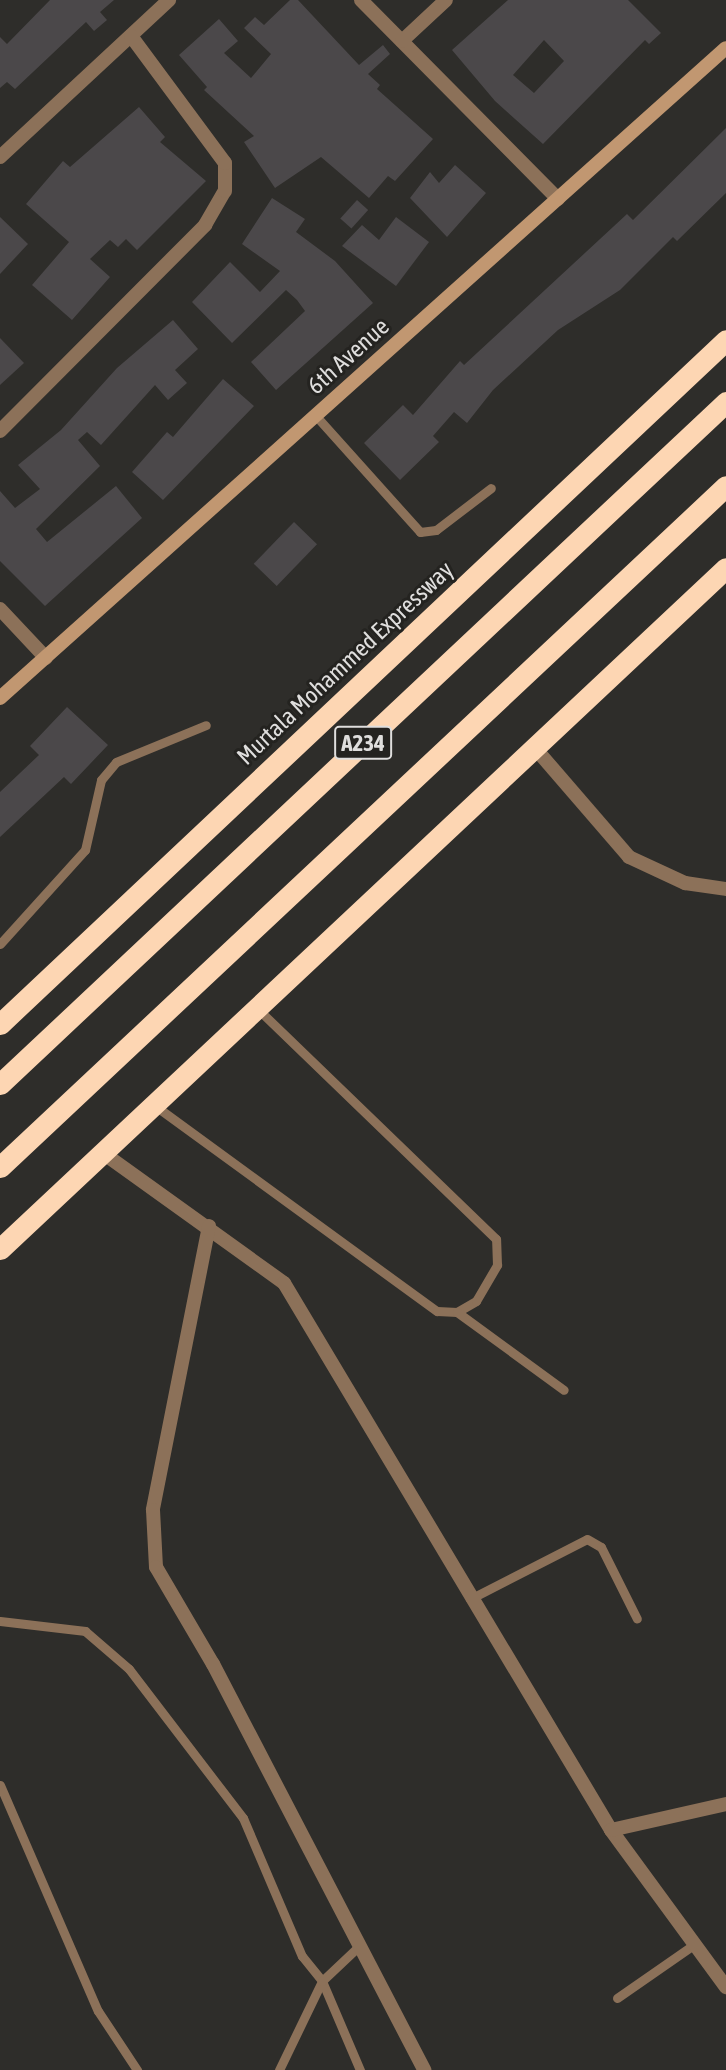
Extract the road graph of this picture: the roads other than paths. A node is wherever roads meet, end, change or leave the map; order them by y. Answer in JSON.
{"nodes":[{"id":1,"x":169,"y":0,"type":"edge"},
{"id":2,"x":361,"y":0,"type":"edge"},
{"id":3,"x":446,"y":0,"type":"edge"},
{"id":4,"x":131,"y":36,"type":"junction"},
{"id":5,"x":402,"y":41,"type":"junction"},
{"id":6,"x":726,"y":48,"type":"edge"},
{"id":7,"x":0,"y":157,"type":"edge"},
{"id":8,"x":558,"y":199,"type":"junction"},
{"id":9,"x":726,"y":340,"type":"edge"},
{"id":10,"x":726,"y":388,"type":"edge"},
{"id":11,"x":726,"y":402,"type":"edge"},
{"id":12,"x":316,"y":416,"type":"junction"},
{"id":13,"x":0,"y":430,"type":"edge"},
{"id":14,"x":684,"y":442,"type":"junction"},
{"id":15,"x":726,"y":486,"type":"edge"},
{"id":16,"x":491,"y":488,"type":"dead end"},
{"id":17,"x":726,"y":568,"type":"edge"},
{"id":18,"x":0,"y":609,"type":"edge"},
{"id":19,"x":46,"y":658,"type":"junction"},
{"id":20,"x":0,"y":698,"type":"edge"},
{"id":21,"x":205,"y":725,"type":"dead end"},
{"id":22,"x":535,"y":748,"type":"junction"},
{"id":23,"x":726,"y":890,"type":"edge"},
{"id":24,"x":0,"y":944,"type":"edge"},
{"id":25,"x":257,"y":1008,"type":"junction"},
{"id":26,"x":0,"y":1024,"type":"edge"},
{"id":27,"x":0,"y":1084,"type":"edge"},
{"id":28,"x":154,"y":1105,"type":"junction"},
{"id":29,"x":103,"y":1153,"type":"junction"},
{"id":30,"x":0,"y":1167,"type":"edge"},
{"id":31,"x":209,"y":1226,"type":"junction"},
{"id":32,"x":0,"y":1249,"type":"edge"},
{"id":33,"x":457,"y":1312,"type":"junction"},
{"id":34,"x":564,"y":1390,"type":"dead end"},
{"id":35,"x":470,"y":1599,"type":"junction"},
{"id":36,"x":637,"y":1619,"type":"dead end"},
{"id":37,"x":0,"y":1621,"type":"edge"},
{"id":38,"x":0,"y":1785,"type":"edge"},
{"id":39,"x":726,"y":1804,"type":"edge"},
{"id":40,"x":611,"y":1829,"type":"junction"},
{"id":41,"x":696,"y":1943,"type":"junction"},
{"id":42,"x":359,"y":1946,"type":"junction"},
{"id":43,"x":322,"y":1981,"type":"junction"},
{"id":44,"x":726,"y":1987,"type":"edge"},
{"id":45,"x":617,"y":1998,"type":"dead end"},
{"id":46,"x":137,"y":2070,"type":"edge"},
{"id":47,"x":279,"y":2070,"type":"edge"},
{"id":48,"x":359,"y":2070,"type":"edge"},
{"id":49,"x":424,"y":2070,"type":"edge"}],
"edges":[{"from":1,"to":4,"type":"street"},
{"from":2,"to":5,"type":"street"},
{"from":3,"to":5,"type":"street"},
{"from":4,"to":7,"type":"street"},
{"from":4,"to":13,"type":"street"},
{"from":5,"to":8,"type":"street"},
{"from":6,"to":8,"type":"street","name":"6th Avenue"},
{"from":8,"to":12,"type":"street","name":"6th Avenue"},
{"from":9,"to":26,"type":"highway","name":"Murtala Mohammed Expressway"},
{"from":10,"to":14,"type":"highway"},
{"from":11,"to":14,"type":"highway","number":"A234"},
{"from":12,"to":16,"type":"lane"},
{"from":12,"to":19,"type":"street","name":"6th Avenue"},
{"from":14,"to":27,"type":"highway","number":"A234"},
{"from":15,"to":30,"type":"highway","number":"A234"},
{"from":17,"to":22,"type":"highway"},
{"from":18,"to":19,"type":"street"},
{"from":19,"to":20,"type":"street","name":"6th Avenue"},
{"from":21,"to":24,"type":"lane"},
{"from":22,"to":23,"type":"street"},
{"from":22,"to":25,"type":"highway"},
{"from":25,"to":28,"type":"highway"},
{"from":25,"to":33,"type":"lane"},
{"from":28,"to":29,"type":"highway"},
{"from":28,"to":33,"type":"lane"},
{"from":29,"to":31,"type":"street"},
{"from":29,"to":32,"type":"highway"},
{"from":31,"to":35,"type":"street"},
{"from":31,"to":42,"type":"street"},
{"from":33,"to":34,"type":"lane"},
{"from":35,"to":36,"type":"lane"},
{"from":35,"to":40,"type":"street"},
{"from":37,"to":43,"type":"lane"},
{"from":38,"to":46,"type":"lane"},
{"from":39,"to":40,"type":"street"},
{"from":40,"to":41,"type":"street"},
{"from":41,"to":44,"type":"street"},
{"from":41,"to":45,"type":"lane"},
{"from":42,"to":43,"type":"lane"},
{"from":42,"to":49,"type":"street"},
{"from":43,"to":47,"type":"lane"},
{"from":43,"to":48,"type":"lane"}]}
